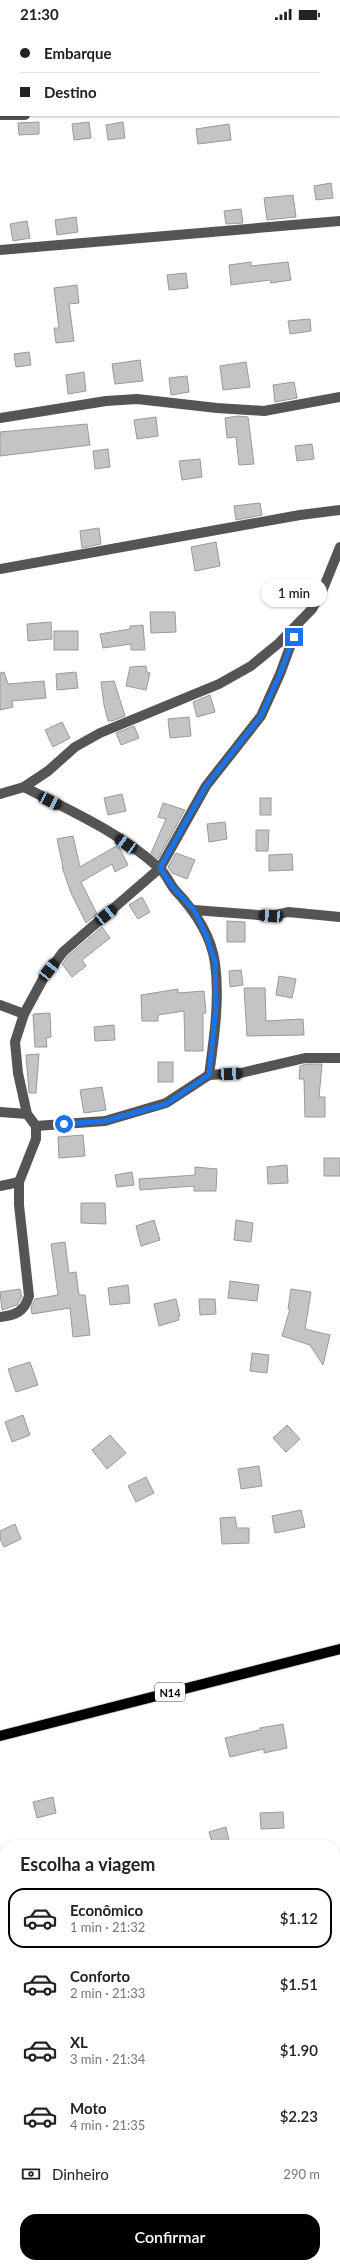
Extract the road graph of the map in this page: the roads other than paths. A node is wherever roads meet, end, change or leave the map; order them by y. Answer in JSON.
{"nodes":[{"id":1,"x":340,"y":221,"type":"edge"},
{"id":2,"x":0,"y":250,"type":"edge"},
{"id":3,"x":340,"y":397,"type":"edge"},
{"id":4,"x":0,"y":418,"type":"edge"},
{"id":5,"x":340,"y":510,"type":"edge"},
{"id":6,"x":340,"y":547,"type":"edge"},
{"id":7,"x":0,"y":569,"type":"edge"},
{"id":8,"x":298,"y":625,"type":"junction"},
{"id":9,"x":24,"y":787,"type":"junction"},
{"id":10,"x":0,"y":794,"type":"edge"},
{"id":11,"x":160,"y":868,"type":"junction"},
{"id":12,"x":194,"y":910,"type":"junction"},
{"id":13,"x":340,"y":917,"type":"edge"},
{"id":14,"x":0,"y":1004,"type":"edge"},
{"id":15,"x":24,"y":1014,"type":"junction"},
{"id":16,"x":340,"y":1058,"type":"edge"},
{"id":17,"x":209,"y":1075,"type":"junction"},
{"id":18,"x":0,"y":1112,"type":"edge"},
{"id":19,"x":27,"y":1114,"type":"junction"},
{"id":20,"x":36,"y":1126,"type":"junction"},
{"id":21,"x":19,"y":1182,"type":"junction"},
{"id":22,"x":0,"y":1186,"type":"edge"},
{"id":23,"x":0,"y":1317,"type":"edge"},
{"id":24,"x":340,"y":1649,"type":"edge"},
{"id":25,"x":0,"y":1736,"type":"edge"}],
"edges":[{"from":1,"to":2,"type":"street"},
{"from":3,"to":4,"type":"street"},
{"from":5,"to":7,"type":"street"},
{"from":6,"to":8,"type":"street"},
{"from":8,"to":9,"type":"street"},
{"from":8,"to":11,"type":"street"},
{"from":9,"to":10,"type":"street"},
{"from":9,"to":11,"type":"street"},
{"from":11,"to":12,"type":"street"},
{"from":11,"to":15,"type":"street"},
{"from":12,"to":13,"type":"street"},
{"from":12,"to":17,"type":"street"},
{"from":14,"to":15,"type":"street"},
{"from":15,"to":19,"type":"street"},
{"from":16,"to":17,"type":"street"},
{"from":17,"to":20,"type":"street"},
{"from":18,"to":19,"type":"street"},
{"from":19,"to":20,"type":"street"},
{"from":20,"to":21,"type":"street"},
{"from":21,"to":22,"type":"street"},
{"from":21,"to":23,"type":"street"},
{"from":24,"to":25,"type":"main road","number":"N14"}]}
